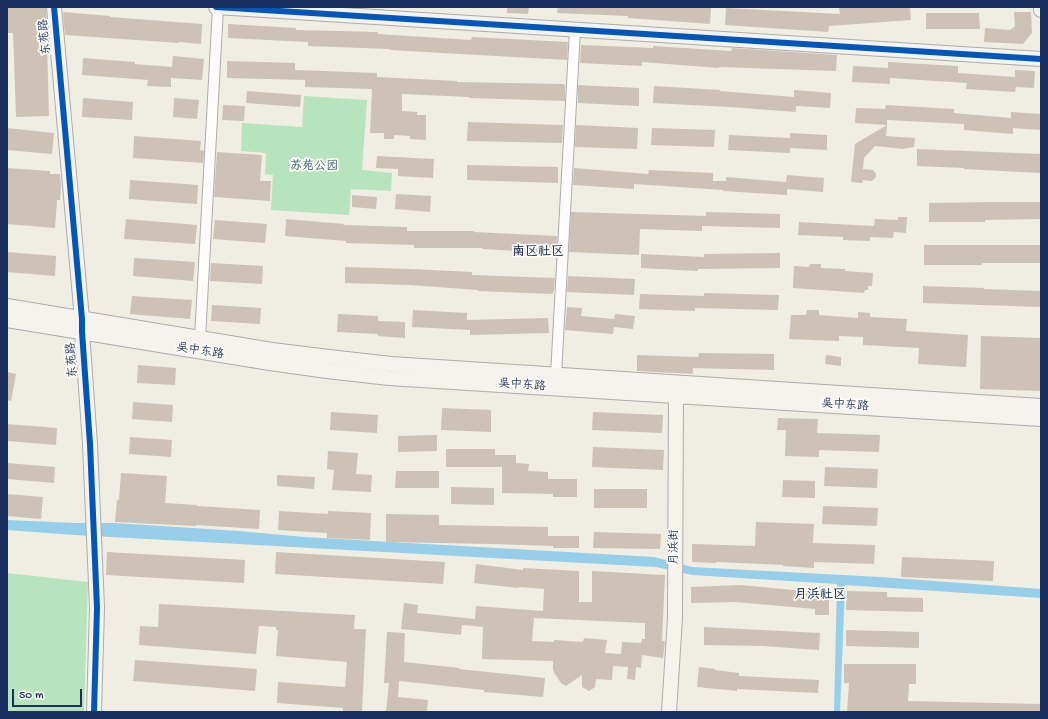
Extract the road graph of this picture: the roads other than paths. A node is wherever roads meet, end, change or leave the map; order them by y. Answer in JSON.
{"nodes":[{"id":1,"x":54,"y":7,"type":"edge"},
{"id":2,"x":217,"y":7,"type":"edge"},
{"id":3,"x":1041,"y":7,"type":"edge"},
{"id":4,"x":1041,"y":10,"type":"edge"},
{"id":5,"x":575,"y":30,"type":"junction"},
{"id":6,"x":1041,"y":59,"type":"edge"},
{"id":7,"x":7,"y":306,"type":"edge"},
{"id":8,"x":7,"y":320,"type":"edge"},
{"id":9,"x":82,"y":326,"type":"junction"},
{"id":10,"x":200,"y":338,"type":"junction"},
{"id":11,"x":556,"y":375,"type":"junction"},
{"id":12,"x":675,"y":389,"type":"junction"},
{"id":13,"x":1041,"y":406,"type":"edge"},
{"id":14,"x":1041,"y":419,"type":"edge"},
{"id":15,"x":94,"y":712,"type":"edge"},
{"id":16,"x":669,"y":712,"type":"edge"}],
"edges":[{"from":1,"to":9,"type":"main road","name":"东苑路"},
{"from":2,"to":5,"type":"main road"},
{"from":2,"to":10,"type":"street"},
{"from":3,"to":4,"type":"main road"},
{"from":5,"to":6,"type":"main road"},
{"from":5,"to":11,"type":"street"},
{"from":7,"to":9,"type":"main road","name":"吴中东路"},
{"from":8,"to":9,"type":"main road","name":"吴中东路"},
{"from":9,"to":10,"type":"main road","name":"吴中东路"},
{"from":9,"to":12,"type":"main road","name":"吴中东路"},
{"from":9,"to":15,"type":"main road","name":"东苑路"},
{"from":10,"to":11,"type":"main road","name":"吴中东路"},
{"from":11,"to":12,"type":"main road","name":"吴中东路"},
{"from":12,"to":13,"type":"main road","name":"吴中东路"},
{"from":12,"to":14,"type":"main road","name":"吴中东路"},
{"from":12,"to":16,"type":"main road","name":"月浜街"}]}
